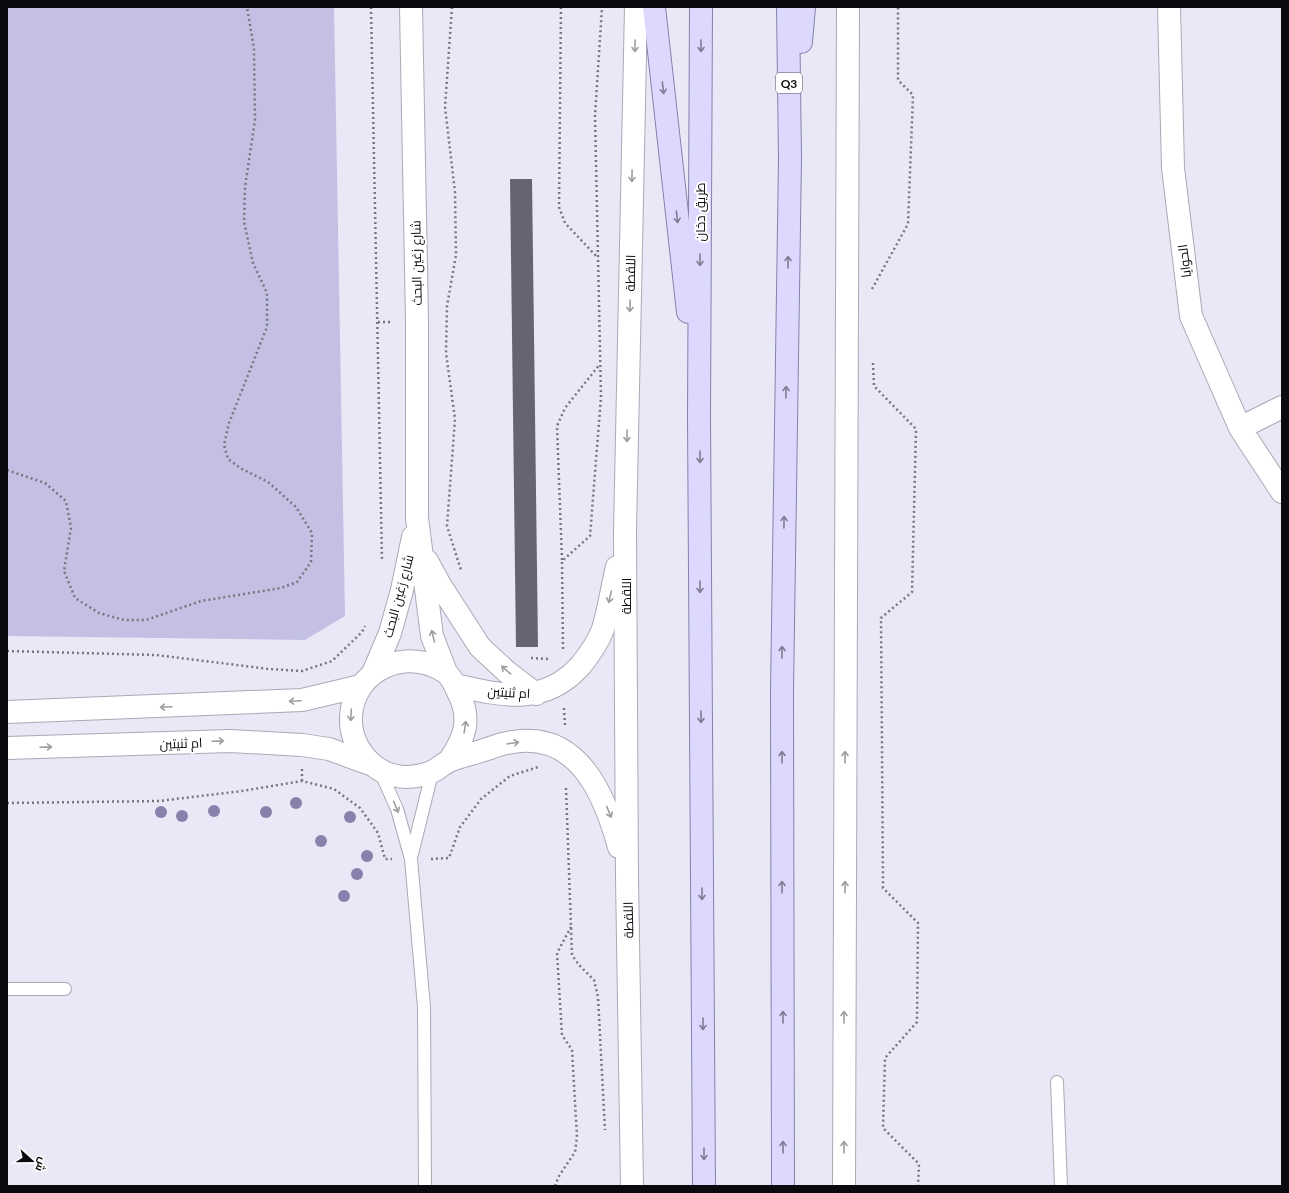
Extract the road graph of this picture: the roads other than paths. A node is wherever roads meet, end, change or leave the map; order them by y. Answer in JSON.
{"nodes":[{"id":1,"x":411,"y":7,"type":"edge"},
{"id":2,"x":636,"y":7,"type":"edge"},
{"id":3,"x":654,"y":7,"type":"edge"},
{"id":4,"x":701,"y":7,"type":"edge"},
{"id":5,"x":788,"y":7,"type":"edge"},
{"id":6,"x":804,"y":7,"type":"edge"},
{"id":7,"x":848,"y":7,"type":"edge"},
{"id":8,"x":1169,"y":7,"type":"edge"},
{"id":9,"x":790,"y":159,"type":"junction"},
{"id":10,"x":1282,"y":407,"type":"edge"},
{"id":11,"x":700,"y":418,"type":"junction"},
{"id":12,"x":1240,"y":428,"type":"junction"},
{"id":13,"x":1282,"y":492,"type":"edge"},
{"id":14,"x":417,"y":518,"type":"junction"},
{"id":15,"x":625,"y":532,"type":"junction"},
{"id":16,"x":419,"y":546,"type":"junction"},
{"id":17,"x":450,"y":678,"type":"junction"},
{"id":18,"x":367,"y":679,"type":"junction"},
{"id":19,"x":536,"y":694,"type":"junction"},
{"id":20,"x":105,"y":709,"type":"junction"},
{"id":21,"x":32,"y":711,"type":"junction"},
{"id":22,"x":7,"y":712,"type":"edge"},
{"id":23,"x":110,"y":745,"type":"junction"},
{"id":24,"x":16,"y":748,"type":"edge"},
{"id":25,"x":375,"y":767,"type":"junction"},
{"id":26,"x":440,"y":767,"type":"junction"},
{"id":27,"x":411,"y":859,"type":"junction"},
{"id":28,"x":627,"y":878,"type":"junction"},
{"id":29,"x":65,"y":988,"type":"dead end"},
{"id":30,"x":7,"y":989,"type":"edge"},
{"id":31,"x":1057,"y":1082,"type":"dead end"},
{"id":32,"x":425,"y":1186,"type":"edge"},
{"id":33,"x":632,"y":1186,"type":"edge"},
{"id":34,"x":704,"y":1186,"type":"edge"},
{"id":35,"x":783,"y":1186,"type":"edge"},
{"id":36,"x":844,"y":1186,"type":"edge"},
{"id":37,"x":1061,"y":1186,"type":"edge"}],
"edges":[{"from":1,"to":14,"type":"street","name":"شارع زغين البحث"},
{"from":2,"to":15,"type":"street","name":"اللقطة","one_way":true},
{"from":3,"to":11,"type":"main road","one_way":true},
{"from":4,"to":11,"type":"main road","name":"طريق دخان","one_way":true},
{"from":5,"to":9,"type":"main road","number":"Q3"},
{"from":6,"to":9,"type":"main road"},
{"from":36,"to":7,"type":"street","one_way":true},
{"from":8,"to":12,"type":"street","name":"الحوايا"},
{"from":35,"to":9,"type":"main road","one_way":true},
{"from":10,"to":12,"type":"street"},
{"from":11,"to":34,"type":"main road","one_way":true},
{"from":12,"to":13,"type":"street","name":"الحوايا"},
{"from":14,"to":16,"type":"street","name":"شارع زغين البحث"},
{"from":14,"to":18,"type":"street","name":"شارع زغين البحث"},
{"from":15,"to":19,"type":"street","name":"ام ثنيتين","one_way":true},
{"from":15,"to":28,"type":"street","name":"اللقطة"},
{"from":17,"to":16,"type":"street","name":"شارع زغين البحث","one_way":true},
{"from":19,"to":16,"type":"street","one_way":true},
{"from":17,"to":18,"type":"street"},
{"from":17,"to":19,"type":"street","name":"ام ثنيتين"},
{"from":26,"to":17,"type":"street","one_way":true},
{"from":18,"to":20,"type":"street","one_way":true},
{"from":18,"to":25,"type":"street","one_way":true},
{"from":20,"to":21,"type":"street"},
{"from":20,"to":23,"type":"street"},
{"from":21,"to":22,"type":"street"},
{"from":21,"to":24,"type":"street","name":"ام ثنيتين"},
{"from":24,"to":23,"type":"street","name":"ام ثنيتين","one_way":true},
{"from":23,"to":25,"type":"street","name":"ام ثنيتين","one_way":true},
{"from":25,"to":26,"type":"street"},
{"from":25,"to":27,"type":"lane","one_way":true},
{"from":26,"to":27,"type":"lane"},
{"from":26,"to":28,"type":"street","one_way":true},
{"from":27,"to":32,"type":"lane"},
{"from":28,"to":33,"type":"street","name":"اللقطة"},
{"from":29,"to":30,"type":"lane"},
{"from":31,"to":37,"type":"lane"}]}
